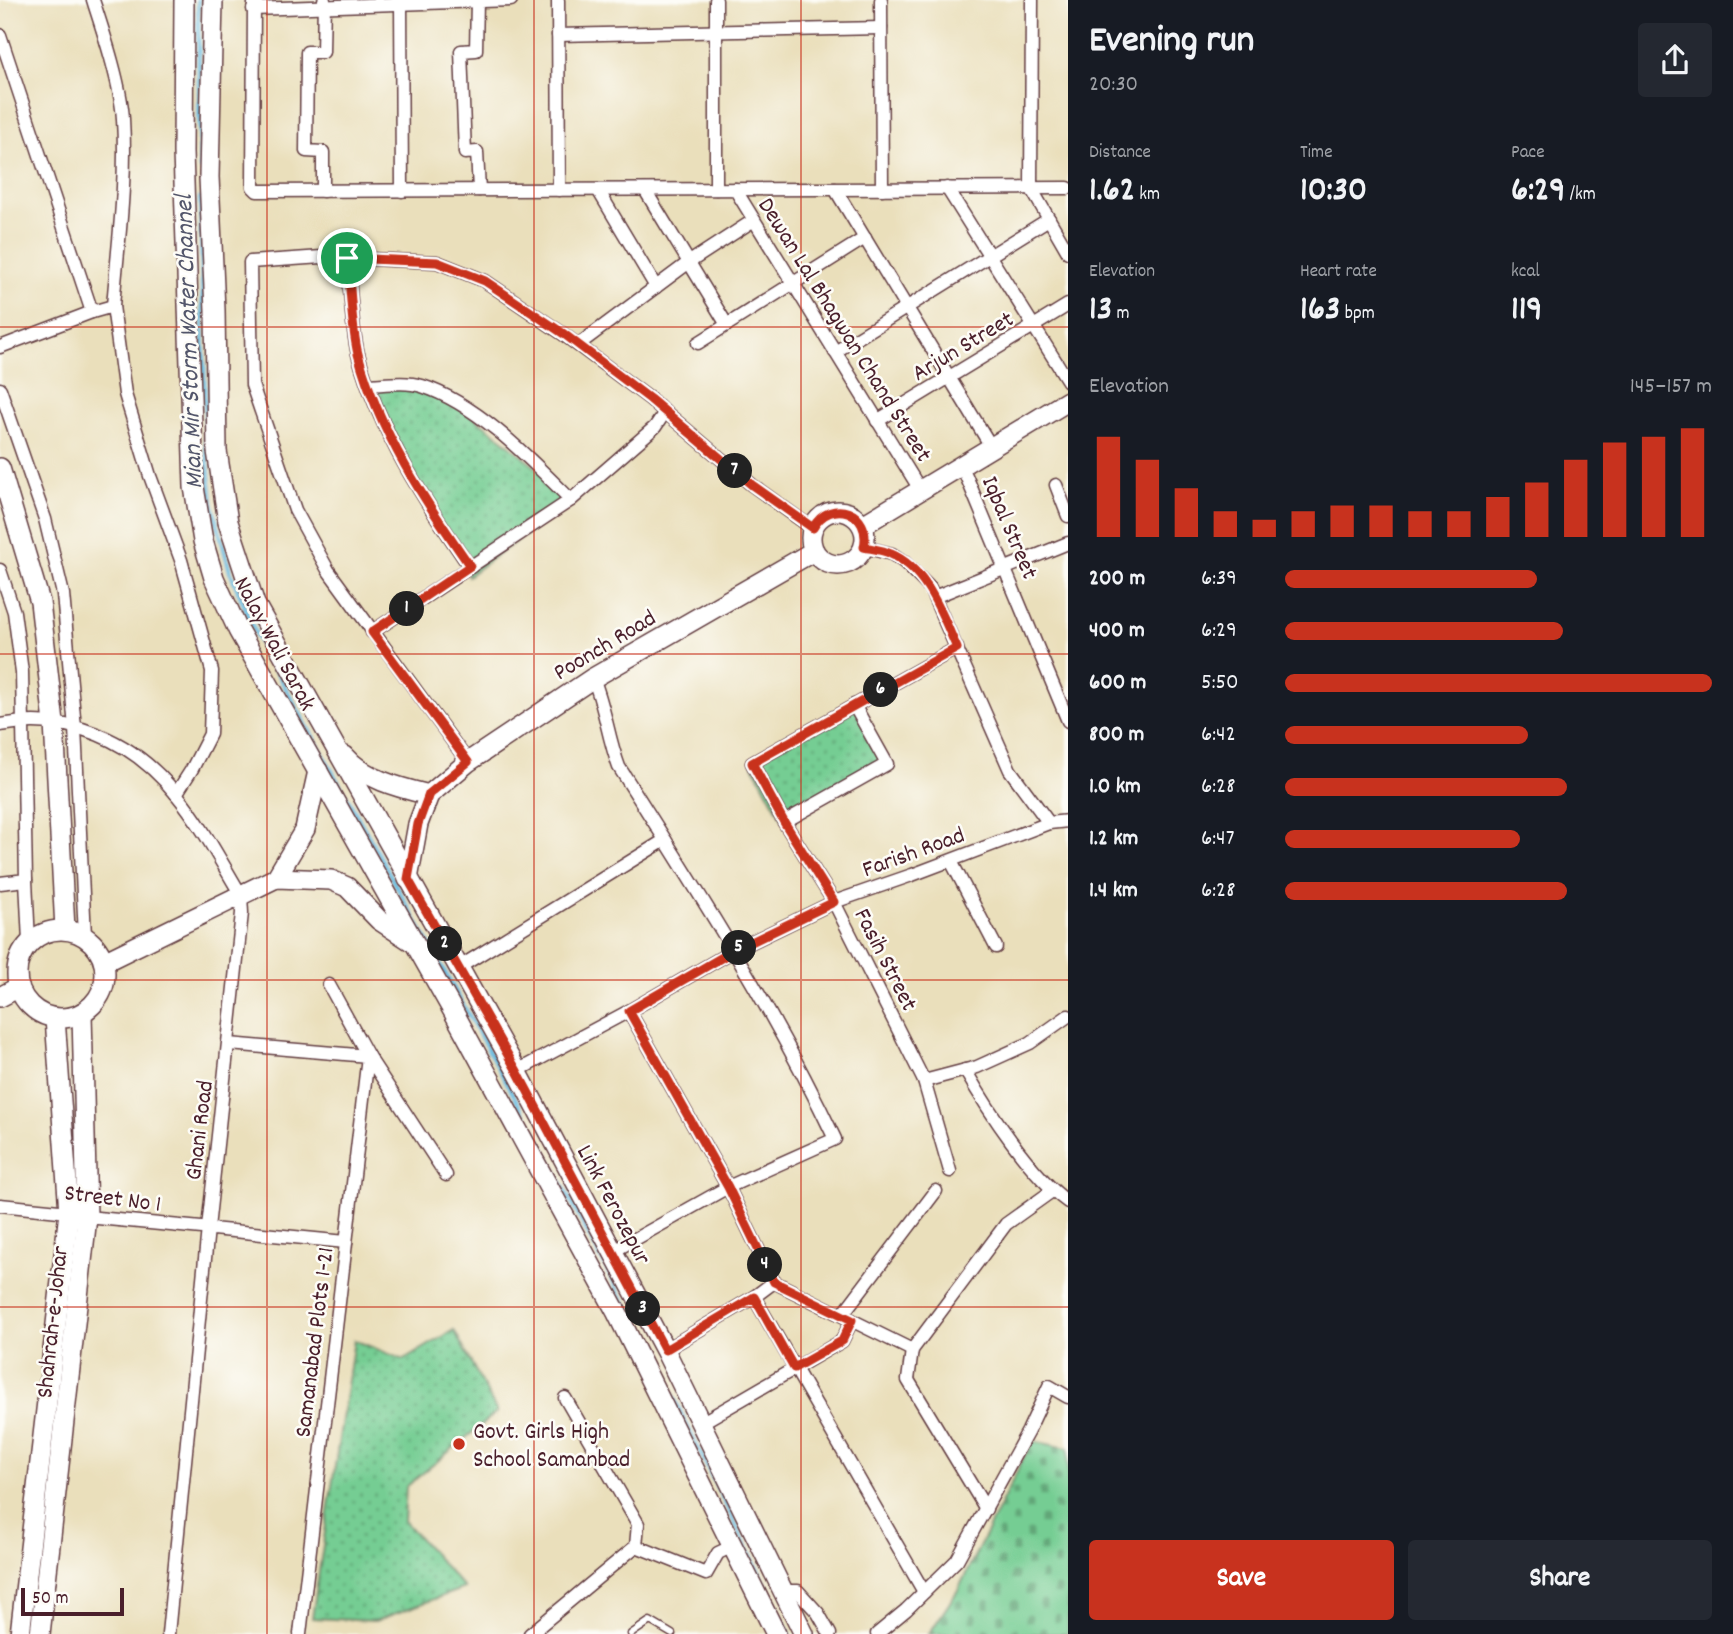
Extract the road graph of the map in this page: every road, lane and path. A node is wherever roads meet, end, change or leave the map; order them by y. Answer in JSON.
{"nodes":[{"id":1,"x":93,"y":0,"type":"edge"},
{"id":2,"x":184,"y":0,"type":"edge"},
{"id":3,"x":213,"y":0,"type":"edge"},
{"id":4,"x":511,"y":0,"type":"edge"},
{"id":5,"x":558,"y":0,"type":"edge"},
{"id":6,"x":716,"y":0,"type":"edge"},
{"id":7,"x":881,"y":0,"type":"edge"},
{"id":8,"x":1032,"y":0,"type":"edge"},
{"id":9,"x":477,"y":1,"type":"edge"},
{"id":10,"x":401,"y":2,"type":"edge"},
{"id":11,"x":324,"y":3,"type":"edge"},
{"id":12,"x":254,"y":4,"type":"edge"},
{"id":13,"x":881,"y":28,"type":"junction"},
{"id":14,"x":717,"y":31,"type":"junction"},
{"id":15,"x":558,"y":34,"type":"junction"},
{"id":16,"x":0,"y":35,"type":"edge"},
{"id":17,"x":183,"y":152,"type":"junction"},
{"id":18,"x":210,"y":152,"type":"junction"},
{"id":19,"x":947,"y":188,"type":"junction"},
{"id":20,"x":1031,"y":188,"type":"junction"},
{"id":21,"x":1068,"y":188,"type":"edge"},
{"id":22,"x":716,"y":189,"type":"junction"},
{"id":23,"x":735,"y":189,"type":"junction"},
{"id":24,"x":835,"y":189,"type":"junction"},
{"id":25,"x":882,"y":189,"type":"junction"},
{"id":26,"x":479,"y":190,"type":"junction"},
{"id":27,"x":559,"y":190,"type":"junction"},
{"id":28,"x":598,"y":190,"type":"junction"},
{"id":29,"x":645,"y":190,"type":"junction"},
{"id":30,"x":323,"y":191,"type":"junction"},
{"id":31,"x":402,"y":191,"type":"junction"},
{"id":32,"x":1049,"y":219,"type":"junction"},
{"id":33,"x":754,"y":220,"type":"junction"},
{"id":34,"x":865,"y":238,"type":"junction"},
{"id":35,"x":1068,"y":252,"type":"edge"},
{"id":36,"x":989,"y":256,"type":"junction"},
{"id":37,"x":347,"y":258,"type":"junction"},
{"id":38,"x":688,"y":263,"type":"junction"},
{"id":39,"x":792,"y":284,"type":"junction"},
{"id":40,"x":656,"y":287,"type":"junction"},
{"id":41,"x":1068,"y":305,"type":"edge"},
{"id":42,"x":113,"y":306,"type":"junction"},
{"id":43,"x":907,"y":307,"type":"junction"},
{"id":44,"x":92,"y":312,"type":"junction"},
{"id":45,"x":727,"y":325,"type":"junction"},
{"id":46,"x":1034,"y":326,"type":"junction"},
{"id":47,"x":698,"y":344,"type":"dead end"},
{"id":48,"x":578,"y":345,"type":"junction"},
{"id":49,"x":0,"y":346,"type":"edge"},
{"id":50,"x":835,"y":352,"type":"junction"},
{"id":51,"x":950,"y":377,"type":"junction"},
{"id":52,"x":1068,"y":380,"type":"edge"},
{"id":53,"x":369,"y":385,"type":"junction"},
{"id":54,"x":0,"y":389,"type":"edge"},
{"id":55,"x":1068,"y":401,"type":"edge"},
{"id":56,"x":665,"y":412,"type":"junction"},
{"id":57,"x":877,"y":421,"type":"junction"},
{"id":58,"x":992,"y":448,"type":"junction"},
{"id":59,"x":962,"y":466,"type":"junction"},
{"id":60,"x":0,"y":468,"type":"edge"},
{"id":61,"x":1056,"y":485,"type":"dead end"},
{"id":62,"x":921,"y":491,"type":"junction"},
{"id":63,"x":571,"y":499,"type":"junction"},
{"id":64,"x":0,"y":504,"type":"edge"},
{"id":65,"x":1068,"y":516,"type":"edge"},
{"id":66,"x":863,"y":525,"type":"junction"},
{"id":67,"x":813,"y":528,"type":"junction"},
{"id":68,"x":1068,"y":543,"type":"edge"},
{"id":69,"x":864,"y":547,"type":"junction"},
{"id":70,"x":814,"y":551,"type":"junction"},
{"id":71,"x":470,"y":566,"type":"junction"},
{"id":72,"x":1006,"y":568,"type":"junction"},
{"id":73,"x":0,"y":570,"type":"edge"},
{"id":74,"x":934,"y":597,"type":"junction"},
{"id":75,"x":372,"y":632,"type":"junction"},
{"id":76,"x":957,"y":648,"type":"junction"},
{"id":77,"x":593,"y":678,"type":"junction"},
{"id":78,"x":854,"y":705,"type":"junction"},
{"id":79,"x":1068,"y":721,"type":"edge"},
{"id":80,"x":40,"y":722,"type":"junction"},
{"id":81,"x":0,"y":725,"type":"edge"},
{"id":82,"x":75,"y":727,"type":"junction"},
{"id":83,"x":333,"y":742,"type":"junction"},
{"id":84,"x":468,"y":762,"type":"junction"},
{"id":85,"x":318,"y":771,"type":"junction"},
{"id":86,"x":176,"y":794,"type":"junction"},
{"id":87,"x":429,"y":794,"type":"junction"},
{"id":88,"x":1068,"y":821,"type":"edge"},
{"id":89,"x":784,"y":822,"type":"junction"},
{"id":90,"x":1049,"y":823,"type":"junction"},
{"id":91,"x":665,"y":840,"type":"junction"},
{"id":92,"x":951,"y":861,"type":"junction"},
{"id":93,"x":276,"y":878,"type":"junction"},
{"id":94,"x":408,"y":879,"type":"junction"},
{"id":95,"x":26,"y":880,"type":"junction"},
{"id":96,"x":0,"y":883,"type":"edge"},
{"id":97,"x":241,"y":895,"type":"junction"},
{"id":98,"x":834,"y":902,"type":"junction"},
{"id":99,"x":58,"y":930,"type":"junction"},
{"id":100,"x":85,"y":936,"type":"junction"},
{"id":101,"x":29,"y":942,"type":"junction"},
{"id":102,"x":415,"y":943,"type":"junction"},
{"id":103,"x":996,"y":947,"type":"dead end"},
{"id":104,"x":733,"y":951,"type":"junction"},
{"id":105,"x":104,"y":962,"type":"junction"},
{"id":106,"x":458,"y":968,"type":"junction"},
{"id":107,"x":329,"y":985,"type":"dead end"},
{"id":108,"x":19,"y":987,"type":"junction"},
{"id":109,"x":0,"y":997,"type":"edge"},
{"id":110,"x":629,"y":1011,"type":"junction"},
{"id":111,"x":82,"y":1013,"type":"junction"},
{"id":112,"x":1068,"y":1016,"type":"edge"},
{"id":113,"x":55,"y":1018,"type":"junction"},
{"id":114,"x":229,"y":1044,"type":"junction"},
{"id":115,"x":368,"y":1056,"type":"junction"},
{"id":116,"x":965,"y":1070,"type":"junction"},
{"id":117,"x":517,"y":1071,"type":"junction"},
{"id":118,"x":924,"y":1081,"type":"junction"},
{"id":119,"x":950,"y":1171,"type":"dead end"},
{"id":120,"x":446,"y":1175,"type":"dead end"},
{"id":121,"x":728,"y":1187,"type":"junction"},
{"id":122,"x":936,"y":1191,"type":"dead end"},
{"id":123,"x":1052,"y":1191,"type":"junction"},
{"id":124,"x":1068,"y":1202,"type":"edge"},
{"id":125,"x":0,"y":1205,"type":"edge"},
{"id":126,"x":78,"y":1215,"type":"junction"},
{"id":127,"x":208,"y":1228,"type":"junction"},
{"id":128,"x":346,"y":1242,"type":"junction"},
{"id":129,"x":612,"y":1251,"type":"junction"},
{"id":130,"x":774,"y":1282,"type":"junction"},
{"id":131,"x":754,"y":1297,"type":"junction"},
{"id":132,"x":847,"y":1318,"type":"junction"},
{"id":133,"x":662,"y":1344,"type":"junction"},
{"id":134,"x":635,"y":1347,"type":"junction"},
{"id":135,"x":912,"y":1350,"type":"junction"},
{"id":136,"x":794,"y":1368,"type":"junction"},
{"id":137,"x":1068,"y":1397,"type":"edge"},
{"id":138,"x":565,"y":1398,"type":"dead end"},
{"id":139,"x":701,"y":1423,"type":"junction"},
{"id":140,"x":986,"y":1509,"type":"junction"},
{"id":141,"x":636,"y":1546,"type":"junction"},
{"id":142,"x":733,"y":1546,"type":"junction"},
{"id":143,"x":784,"y":1591,"type":"junction"},
{"id":144,"x":923,"y":1592,"type":"junction"},
{"id":145,"x":20,"y":1634,"type":"edge"},
{"id":146,"x":40,"y":1634,"type":"edge"},
{"id":147,"x":168,"y":1634,"type":"edge"},
{"id":148,"x":300,"y":1634,"type":"edge"},
{"id":149,"x":530,"y":1634,"type":"edge"},
{"id":150,"x":631,"y":1634,"type":"edge"},
{"id":151,"x":672,"y":1634,"type":"edge"},
{"id":152,"x":776,"y":1634,"type":"edge"},
{"id":153,"x":804,"y":1634,"type":"edge"},
{"id":154,"x":830,"y":1634,"type":"edge"},
{"id":155,"x":877,"y":1634,"type":"edge"}],
"edges":[{"from":1,"to":42,"type":"street"},
{"from":2,"to":17,"type":"main road","name":"Nalay Wali Sarak"},
{"from":3,"to":18,"type":"main road","name":"Nalay Wali Sarak"},
{"from":4,"to":9,"type":"street"},
{"from":5,"to":15,"type":"street"},
{"from":6,"to":14,"type":"street"},
{"from":7,"to":13,"type":"street"},
{"from":8,"to":20,"type":"street"},
{"from":9,"to":10,"type":"street"},
{"from":9,"to":26,"type":"street"},
{"from":10,"to":11,"type":"street"},
{"from":10,"to":31,"type":"street"},
{"from":11,"to":12,"type":"street"},
{"from":11,"to":30,"type":"street"},
{"from":12,"to":30,"type":"street"},
{"from":13,"to":14,"type":"street"},
{"from":13,"to":25,"type":"street"},
{"from":14,"to":15,"type":"street"},
{"from":14,"to":22,"type":"street"},
{"from":15,"to":27,"type":"street"},
{"from":16,"to":44,"type":"street"},
{"from":17,"to":18,"type":"main road"},
{"from":17,"to":85,"type":"main road","name":"Nalay Wali Sarak"},
{"from":18,"to":83,"type":"main road","name":"Nalay Wali Sarak"},
{"from":19,"to":20,"type":"street"},
{"from":19,"to":25,"type":"street"},
{"from":19,"to":36,"type":"street"},
{"from":20,"to":21,"type":"street"},
{"from":20,"to":32,"type":"street"},
{"from":22,"to":23,"type":"street"},
{"from":22,"to":29,"type":"street"},
{"from":23,"to":24,"type":"street"},
{"from":23,"to":33,"type":"street","name":"Dewan Lal Bhagwan Chand Street"},
{"from":24,"to":25,"type":"street"},
{"from":24,"to":34,"type":"street"},
{"from":26,"to":27,"type":"street"},
{"from":26,"to":31,"type":"street"},
{"from":27,"to":28,"type":"street"},
{"from":28,"to":29,"type":"street"},
{"from":28,"to":40,"type":"street"},
{"from":29,"to":38,"type":"street"},
{"from":30,"to":31,"type":"street"},
{"from":32,"to":35,"type":"street"},
{"from":32,"to":36,"type":"street"},
{"from":33,"to":38,"type":"street"},
{"from":33,"to":39,"type":"street","name":"Dewan Lal Bhagwan Chand Street"},
{"from":34,"to":39,"type":"street"},
{"from":34,"to":43,"type":"street"},
{"from":36,"to":43,"type":"street"},
{"from":36,"to":46,"type":"street"},
{"from":37,"to":48,"type":"street"},
{"from":37,"to":53,"type":"street"},
{"from":37,"to":75,"type":"street"},
{"from":38,"to":40,"type":"street"},
{"from":38,"to":45,"type":"street"},
{"from":39,"to":45,"type":"street"},
{"from":39,"to":50,"type":"street","name":"Dewan Lal Bhagwan Chand Street"},
{"from":40,"to":48,"type":"street"},
{"from":41,"to":46,"type":"street","name":"Arjun Street"},
{"from":42,"to":44,"type":"street"},
{"from":42,"to":86,"type":"street"},
{"from":43,"to":50,"type":"street"},
{"from":43,"to":51,"type":"street"},
{"from":44,"to":49,"type":"street"},
{"from":45,"to":47,"type":"street"},
{"from":46,"to":51,"type":"street","name":"Arjun Street"},
{"from":46,"to":52,"type":"street"},
{"from":48,"to":56,"type":"street"},
{"from":50,"to":57,"type":"street","name":"Dewan Lal Bhagwan Chand Street"},
{"from":51,"to":57,"type":"street","name":"Arjun Street"},
{"from":51,"to":58,"type":"street"},
{"from":53,"to":63,"type":"street"},
{"from":53,"to":71,"type":"street"},
{"from":54,"to":82,"type":"street"},
{"from":55,"to":58,"type":"main road"},
{"from":56,"to":63,"type":"street"},
{"from":56,"to":67,"type":"street"},
{"from":57,"to":62,"type":"street","name":"Dewan Lal Bhagwan Chand Street"},
{"from":58,"to":59,"type":"main road"},
{"from":59,"to":62,"type":"main road"},
{"from":59,"to":72,"type":"street","name":"Iqbal Street"},
{"from":60,"to":80,"type":"main road"},
{"from":61,"to":65,"type":"street"},
{"from":62,"to":66,"type":"main road"},
{"from":63,"to":71,"type":"street"},
{"from":64,"to":80,"type":"main road"},
{"from":66,"to":67,"type":"main road"},
{"from":66,"to":69,"type":"main road"},
{"from":67,"to":70,"type":"main road"},
{"from":68,"to":72,"type":"street"},
{"from":69,"to":70,"type":"main road"},
{"from":69,"to":74,"type":"street"},
{"from":70,"to":77,"type":"main road","name":"Poonch Road"},
{"from":71,"to":75,"type":"street"},
{"from":72,"to":74,"type":"street"},
{"from":72,"to":79,"type":"street","name":"Iqbal Street"},
{"from":73,"to":80,"type":"street"},
{"from":74,"to":76,"type":"street"},
{"from":75,"to":84,"type":"street"},
{"from":76,"to":78,"type":"street","name":"Fasih Street"},
{"from":76,"to":90,"type":"street"},
{"from":77,"to":84,"type":"main road","name":"Poonch Road"},
{"from":77,"to":91,"type":"street"},
{"from":78,"to":89,"type":"street","name":"Fasih Street"},
{"from":78,"to":89,"type":"street"},
{"from":80,"to":81,"type":"street"},
{"from":80,"to":82,"type":"street"},
{"from":80,"to":95,"type":"street"},
{"from":80,"to":99,"type":"main road"},
{"from":82,"to":86,"type":"street"},
{"from":82,"to":100,"type":"street"},
{"from":83,"to":87,"type":"main road"},
{"from":83,"to":94,"type":"main road","name":"Nalay Wali Sarak"},
{"from":84,"to":87,"type":"main road","name":"Poonch Road"},
{"from":85,"to":93,"type":"main road"},
{"from":85,"to":102,"type":"main road","name":"Nalay Wali Sarak"},
{"from":86,"to":97,"type":"street"},
{"from":87,"to":94,"type":"main road"},
{"from":88,"to":90,"type":"street","name":"Farish Road"},
{"from":89,"to":98,"type":"street","name":"Fasih Street"},
{"from":90,"to":92,"type":"street","name":"Farish Road"},
{"from":91,"to":104,"type":"street"},
{"from":91,"to":106,"type":"street"},
{"from":92,"to":98,"type":"street","name":"Farish Road"},
{"from":92,"to":103,"type":"street"},
{"from":93,"to":97,"type":"main road"},
{"from":93,"to":102,"type":"main road"},
{"from":94,"to":106,"type":"main road","name":"Link Ferozepur"},
{"from":95,"to":96,"type":"street"},
{"from":95,"to":101,"type":"street"},
{"from":97,"to":105,"type":"main road"},
{"from":97,"to":114,"type":"street","name":"Ghani Road"},
{"from":98,"to":104,"type":"street","name":"Farish Road"},
{"from":98,"to":118,"type":"street","name":"Fasih Street"},
{"from":99,"to":100,"type":"main road"},
{"from":99,"to":101,"type":"main road"},
{"from":100,"to":105,"type":"main road"},
{"from":101,"to":108,"type":"main road"},
{"from":102,"to":134,"type":"main road","name":"Link Ferozepur"},
{"from":104,"to":110,"type":"street","name":"Farish Road"},
{"from":104,"to":121,"type":"street"},
{"from":105,"to":111,"type":"main road"},
{"from":106,"to":117,"type":"main road","name":"Link Ferozepur"},
{"from":107,"to":115,"type":"street"},
{"from":108,"to":109,"type":"main road"},
{"from":108,"to":113,"type":"main road"},
{"from":110,"to":117,"type":"street","name":"Farish Road"},
{"from":110,"to":121,"type":"street"},
{"from":111,"to":113,"type":"main road"},
{"from":111,"to":126,"type":"main road","name":"Shahrah-e-Johar"},
{"from":112,"to":116,"type":"street"},
{"from":113,"to":126,"type":"main road","name":"Shahrah-e-Johar"},
{"from":114,"to":115,"type":"street"},
{"from":114,"to":127,"type":"street","name":"Ghani Road"},
{"from":115,"to":120,"type":"street"},
{"from":115,"to":128,"type":"street","name":"Samanabad Plots 1-21"},
{"from":116,"to":118,"type":"street"},
{"from":116,"to":123,"type":"street"},
{"from":117,"to":129,"type":"main road","name":"Link Ferozepur"},
{"from":118,"to":119,"type":"street","name":"Fasih Street"},
{"from":121,"to":129,"type":"street"},
{"from":121,"to":130,"type":"street"},
{"from":122,"to":132,"type":"street"},
{"from":123,"to":124,"type":"street"},
{"from":123,"to":135,"type":"street"},
{"from":125,"to":126,"type":"street","name":"Street No 1"},
{"from":126,"to":127,"type":"street","name":"Street No 1"},
{"from":126,"to":145,"type":"main road","name":"Shahrah-e-Johar"},
{"from":126,"to":146,"type":"main road","name":"Shahrah-e-Johar"},
{"from":127,"to":128,"type":"street","name":"Street No 1"},
{"from":127,"to":147,"type":"street","name":"Ghani Road"},
{"from":128,"to":148,"type":"street","name":"Samanabad Plots 1-21"},
{"from":129,"to":133,"type":"main road","name":"Link Ferozepur"},
{"from":130,"to":131,"type":"street"},
{"from":130,"to":132,"type":"street"},
{"from":131,"to":133,"type":"street"},
{"from":131,"to":136,"type":"street"},
{"from":132,"to":135,"type":"street"},
{"from":132,"to":136,"type":"street"},
{"from":133,"to":134,"type":"main road"},
{"from":133,"to":139,"type":"main road","name":"Link Ferozepur"},
{"from":134,"to":142,"type":"main road","name":"Link Ferozepur"},
{"from":135,"to":140,"type":"street"},
{"from":136,"to":139,"type":"street"},
{"from":136,"to":144,"type":"street"},
{"from":137,"to":140,"type":"street"},
{"from":138,"to":141,"type":"street"},
{"from":139,"to":143,"type":"main road","name":"Link Ferozepur"},
{"from":140,"to":144,"type":"street"},
{"from":141,"to":142,"type":"street"},
{"from":141,"to":149,"type":"street"},
{"from":142,"to":152,"type":"main road","name":"Link Ferozepur"},
{"from":143,"to":153,"type":"main road","name":"Link Ferozepur"},
{"from":143,"to":154,"type":"street"},
{"from":144,"to":155,"type":"street"},
{"from":150,"to":151,"type":"lane"}]}
